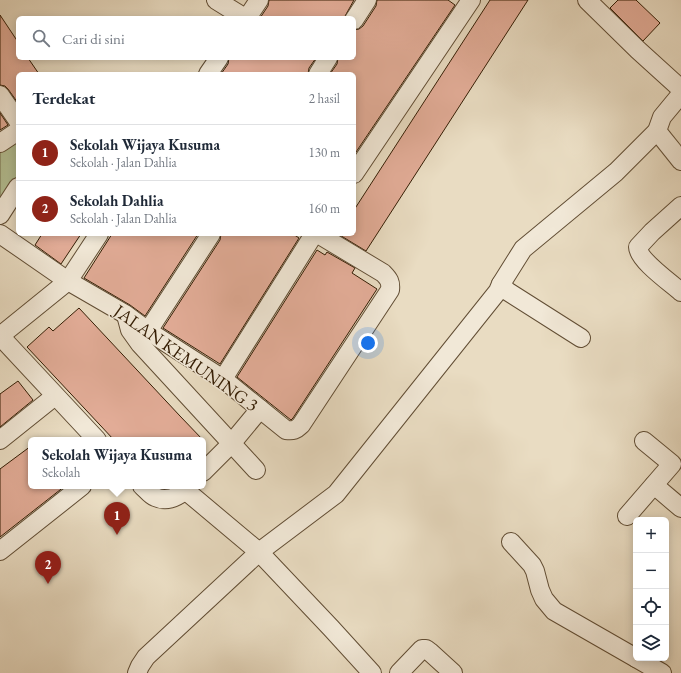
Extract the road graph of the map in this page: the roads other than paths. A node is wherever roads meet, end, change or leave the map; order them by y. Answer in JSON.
{"nodes":[{"id":1,"x":216,"y":0,"type":"edge"},
{"id":2,"x":259,"y":0,"type":"edge"},
{"id":3,"x":367,"y":0,"type":"edge"},
{"id":4,"x":471,"y":0,"type":"edge"},
{"id":5,"x":587,"y":0,"type":"edge"},
{"id":6,"x":243,"y":16,"type":"edge"},
{"id":7,"x":247,"y":16,"type":"edge"},
{"id":8,"x":356,"y":17,"type":"edge"},
{"id":9,"x":218,"y":60,"type":"edge"},
{"id":10,"x":327,"y":60,"type":"edge"},
{"id":11,"x":209,"y":72,"type":"edge"},
{"id":12,"x":319,"y":72,"type":"edge"},
{"id":13,"x":681,"y":89,"type":"edge"},
{"id":14,"x":681,"y":94,"type":"edge"},
{"id":15,"x":0,"y":95,"type":"edge"},
{"id":16,"x":16,"y":118,"type":"edge"},
{"id":17,"x":657,"y":131,"type":"junction"},
{"id":18,"x":16,"y":132,"type":"edge"},
{"id":19,"x":0,"y":143,"type":"edge"},
{"id":20,"x":681,"y":161,"type":"edge"},
{"id":21,"x":356,"y":171,"type":"edge"},
{"id":22,"x":16,"y":190,"type":"edge"},
{"id":23,"x":681,"y":206,"type":"edge"},
{"id":24,"x":0,"y":215,"type":"edge"},
{"id":25,"x":0,"y":234,"type":"edge"},
{"id":26,"x":98,"y":236,"type":"edge"},
{"id":27,"x":210,"y":236,"type":"edge"},
{"id":28,"x":313,"y":236,"type":"edge"},
{"id":29,"x":321,"y":236,"type":"edge"},
{"id":30,"x":68,"y":280,"type":"junction"},
{"id":31,"x":501,"y":284,"type":"junction"},
{"id":32,"x":681,"y":292,"type":"edge"},
{"id":33,"x":125,"y":314,"type":"junction"},
{"id":34,"x":148,"y":331,"type":"junction"},
{"id":35,"x":0,"y":336,"type":"edge"},
{"id":36,"x":581,"y":338,"type":"dead end"},
{"id":37,"x":223,"y":379,"type":"junction"},
{"id":38,"x":55,"y":396,"type":"junction"},
{"id":39,"x":260,"y":409,"type":"junction"},
{"id":40,"x":93,"y":437,"type":"edge"},
{"id":41,"x":0,"y":440,"type":"edge"},
{"id":42,"x":644,"y":441,"type":"dead end"},
{"id":43,"x":231,"y":444,"type":"junction"},
{"id":44,"x":206,"y":469,"type":"edge"},
{"id":45,"x":256,"y":470,"type":"dead end"},
{"id":46,"x":654,"y":485,"type":"junction"},
{"id":47,"x":78,"y":489,"type":"edge"},
{"id":48,"x":145,"y":489,"type":"edge"},
{"id":49,"x":186,"y":489,"type":"edge"},
{"id":50,"x":188,"y":489,"type":"edge"},
{"id":51,"x":681,"y":508,"type":"edge"},
{"id":52,"x":628,"y":516,"type":"dead end"},
{"id":53,"x":511,"y":542,"type":"dead end"},
{"id":54,"x":0,"y":551,"type":"edge"},
{"id":55,"x":259,"y":552,"type":"junction"},
{"id":56,"x":633,"y":656,"type":"edge"},
{"id":57,"x":641,"y":661,"type":"edge"},
{"id":58,"x":137,"y":673,"type":"edge"},
{"id":59,"x":372,"y":673,"type":"edge"},
{"id":60,"x":399,"y":673,"type":"edge"},
{"id":61,"x":452,"y":673,"type":"edge"},
{"id":62,"x":662,"y":673,"type":"edge"}],
"edges":[{"from":1,"to":6,"type":"street"},
{"from":2,"to":7,"type":"street"},
{"from":3,"to":8,"type":"street"},
{"from":4,"to":21,"type":"street"},
{"from":5,"to":13,"type":"street"},
{"from":9,"to":11,"type":"street"},
{"from":10,"to":12,"type":"street"},
{"from":14,"to":17,"type":"street"},
{"from":15,"to":16,"type":"street"},
{"from":17,"to":20,"type":"street"},
{"from":17,"to":31,"type":"street"},
{"from":18,"to":19,"type":"street"},
{"from":22,"to":24,"type":"street"},
{"from":23,"to":32,"type":"street"},
{"from":25,"to":30,"type":"street","name":"JALAN KEMUNING 3"},
{"from":26,"to":30,"type":"street"},
{"from":27,"to":34,"type":"street"},
{"from":28,"to":37,"type":"street"},
{"from":29,"to":39,"type":"street","name":"JALAN KEMUNING 3"},
{"from":30,"to":33,"type":"street","name":"JALAN KEMUNING 3"},
{"from":30,"to":35,"type":"street"},
{"from":31,"to":36,"type":"street"},
{"from":31,"to":55,"type":"street"},
{"from":33,"to":34,"type":"street","name":"JALAN KEMUNING 3"},
{"from":33,"to":43,"type":"street"},
{"from":34,"to":37,"type":"street","name":"JALAN KEMUNING 3"},
{"from":35,"to":38,"type":"street"},
{"from":37,"to":39,"type":"street","name":"JALAN KEMUNING 3"},
{"from":38,"to":40,"type":"street"},
{"from":38,"to":41,"type":"street"},
{"from":39,"to":43,"type":"street"},
{"from":42,"to":46,"type":"street"},
{"from":43,"to":44,"type":"street"},
{"from":43,"to":45,"type":"street"},
{"from":46,"to":51,"type":"street"},
{"from":46,"to":52,"type":"street"},
{"from":47,"to":54,"type":"street"},
{"from":48,"to":49,"type":"street"},
{"from":50,"to":55,"type":"street"},
{"from":53,"to":56,"type":"street"},
{"from":55,"to":58,"type":"street"},
{"from":55,"to":59,"type":"street"},
{"from":57,"to":62,"type":"street"},
{"from":60,"to":61,"type":"street"}]}
